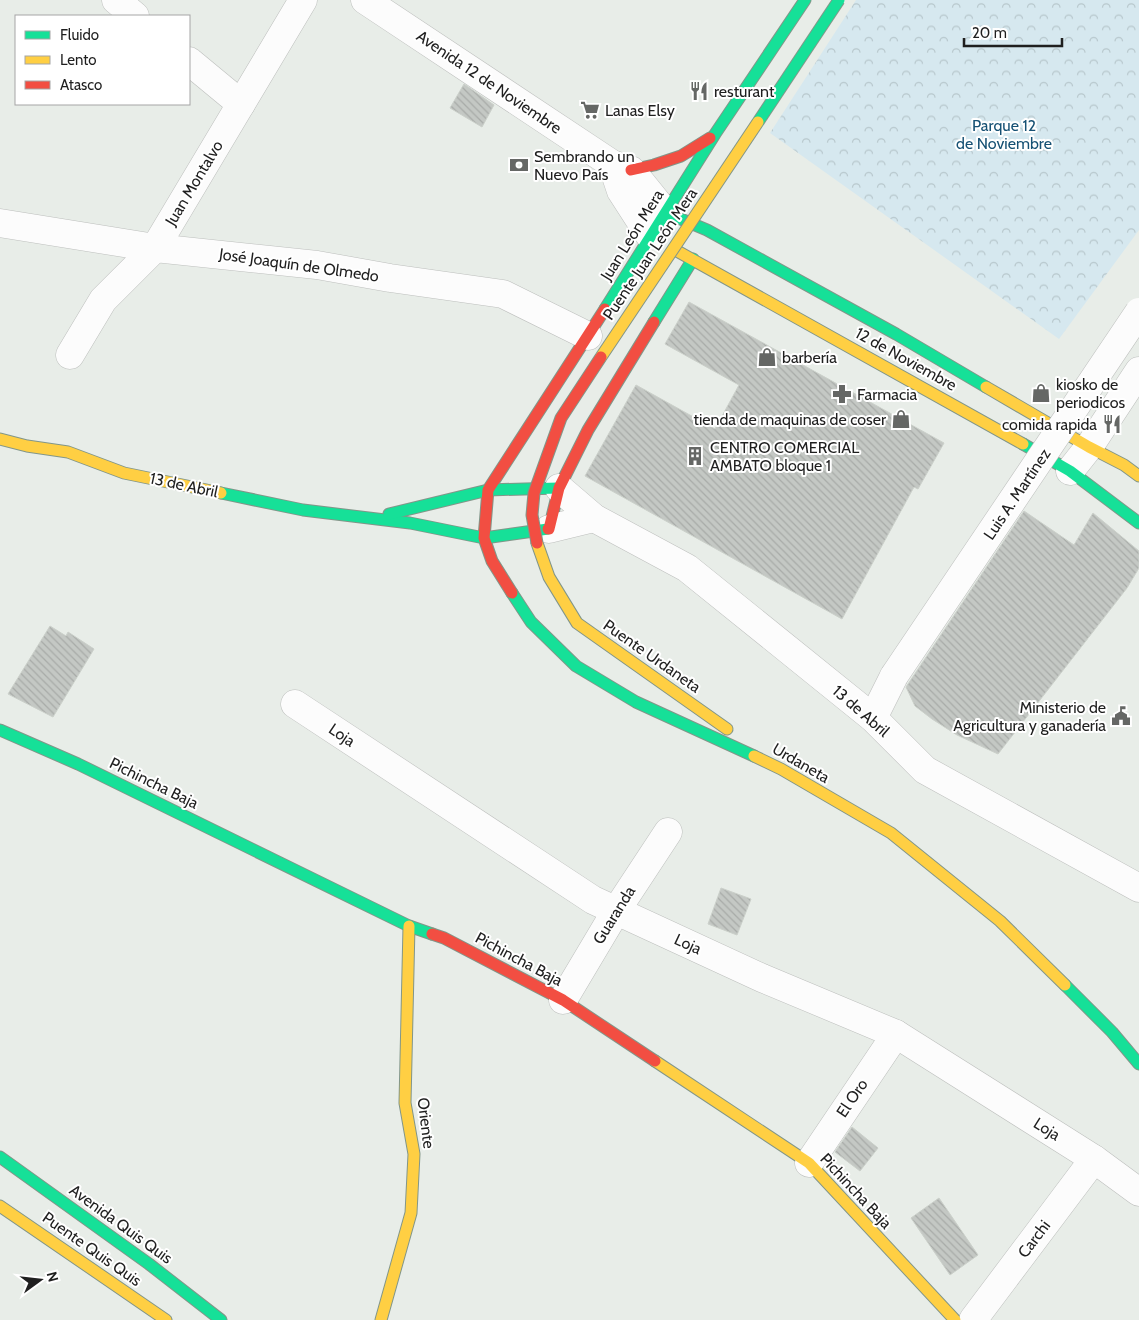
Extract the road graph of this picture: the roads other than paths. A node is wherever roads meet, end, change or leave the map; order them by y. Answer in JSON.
{"nodes":[{"id":1,"x":116,"y":0,"type":"edge"},
{"id":2,"x":303,"y":0,"type":"edge"},
{"id":3,"x":365,"y":0,"type":"edge"},
{"id":4,"x":805,"y":0,"type":"edge"},
{"id":5,"x":839,"y":0,"type":"edge"},
{"id":6,"x":134,"y":15,"type":"edge"},
{"id":7,"x":190,"y":62,"type":"edge"},
{"id":8,"x":241,"y":104,"type":"junction"},
{"id":9,"x":715,"y":134,"type":"junction"},
{"id":10,"x":622,"y":167,"type":"junction"},
{"id":11,"x":665,"y":212,"type":"junction"},
{"id":12,"x":0,"y":223,"type":"edge"},
{"id":13,"x":658,"y":240,"type":"junction"},
{"id":14,"x":155,"y":248,"type":"junction"},
{"id":15,"x":693,"y":259,"type":"junction"},
{"id":16,"x":1139,"y":312,"type":"edge"},
{"id":17,"x":588,"y":336,"type":"junction"},
{"id":18,"x":70,"y":356,"type":"dead end"},
{"id":19,"x":1139,"y":371,"type":"edge"},
{"id":20,"x":0,"y":439,"type":"edge"},
{"id":21,"x":1089,"y":447,"type":"junction"},
{"id":22,"x":1070,"y":471,"type":"junction"},
{"id":23,"x":1139,"y":476,"type":"edge"},
{"id":24,"x":560,"y":488,"type":"junction"},
{"id":25,"x":488,"y":490,"type":"junction"},
{"id":26,"x":371,"y":518,"type":"junction"},
{"id":27,"x":594,"y":518,"type":"junction"},
{"id":28,"x":1139,"y":523,"type":"edge"},
{"id":29,"x":543,"y":536,"type":"junction"},
{"id":30,"x":484,"y":538,"type":"junction"},
{"id":31,"x":295,"y":704,"type":"dead end"},
{"id":32,"x":872,"y":718,"type":"junction"},
{"id":33,"x":0,"y":730,"type":"edge"},
{"id":34,"x":781,"y":769,"type":"junction"},
{"id":35,"x":668,"y":832,"type":"dead end"},
{"id":36,"x":1139,"y":888,"type":"edge"},
{"id":37,"x":616,"y":911,"type":"junction"},
{"id":38,"x":409,"y":926,"type":"junction"},
{"id":39,"x":562,"y":1000,"type":"junction"},
{"id":40,"x":896,"y":1034,"type":"junction"},
{"id":41,"x":1139,"y":1064,"type":"edge"},
{"id":42,"x":0,"y":1157,"type":"edge"},
{"id":43,"x":1094,"y":1159,"type":"junction"},
{"id":44,"x":809,"y":1163,"type":"junction"},
{"id":45,"x":1139,"y":1192,"type":"edge"},
{"id":46,"x":0,"y":1206,"type":"edge"},
{"id":47,"x":166,"y":1320,"type":"edge"},
{"id":48,"x":221,"y":1320,"type":"edge"},
{"id":49,"x":381,"y":1320,"type":"edge"},
{"id":50,"x":955,"y":1320,"type":"edge"},
{"id":51,"x":973,"y":1320,"type":"edge"}],
"edges":[{"from":1,"to":6,"type":"street"},
{"from":2,"to":8,"type":"street","name":"Juan Montalvo"},
{"from":3,"to":10,"type":"street","name":"Avenida 12 de Noviembre"},
{"from":4,"to":9,"type":"street","name":"Juan León Mera"},
{"from":5,"to":29,"type":"street","name":"Puente Juan León Mera","bridge":true},
{"from":7,"to":8,"type":"street"},
{"from":8,"to":14,"type":"street","name":"Juan Montalvo"},
{"from":9,"to":10,"type":"street"},
{"from":9,"to":11,"type":"street","name":"Juan León Mera"},
{"from":10,"to":11,"type":"street","name":"Avenida 12 de Noviembre"},
{"from":10,"to":13,"type":"street"},
{"from":11,"to":13,"type":"street","name":"Juan León Mera"},
{"from":11,"to":21,"type":"street","name":"12 de Noviembre"},
{"from":12,"to":14,"type":"street","name":"José Joaquín de Olmedo"},
{"from":13,"to":15,"type":"street","name":"12 de Noviembre"},
{"from":13,"to":17,"type":"street","name":"Juan León Mera"},
{"from":14,"to":17,"type":"street","name":"José Joaquín de Olmedo"},
{"from":14,"to":18,"type":"street","name":"Juan Montalvo"},
{"from":15,"to":22,"type":"street","name":"12 de Noviembre"},
{"from":15,"to":24,"type":"street"},
{"from":16,"to":32,"type":"street","name":"Luis A. Martínez","bridge":true},
{"from":17,"to":25,"type":"street","name":"Juan León Mera"},
{"from":19,"to":21,"type":"street","name":"Luis A. Martínez"},
{"from":20,"to":26,"type":"street","name":"13 de Abril"},
{"from":21,"to":22,"type":"street","name":"Luis A. Martínez"},
{"from":21,"to":23,"type":"street","name":"12 de Noviembre"},
{"from":22,"to":28,"type":"street","name":"12 de Noviembre"},
{"from":24,"to":25,"type":"street","name":"13 de Abril"},
{"from":24,"to":27,"type":"street","name":"13 de Abril"},
{"from":24,"to":29,"type":"street"},
{"from":25,"to":26,"type":"street","name":"13 de Abril"},
{"from":25,"to":30,"type":"street","name":"Urdaneta"},
{"from":26,"to":30,"type":"street","name":"13 de Abril"},
{"from":27,"to":29,"type":"street","name":"13 de Abril"},
{"from":27,"to":32,"type":"street","name":"13 de Abril"},
{"from":29,"to":30,"type":"street","name":"13 de Abril"},
{"from":29,"to":34,"type":"street","name":"Puente Urdaneta"},
{"from":30,"to":34,"type":"street","name":"Urdaneta"},
{"from":31,"to":37,"type":"street","name":"Loja"},
{"from":32,"to":36,"type":"street","name":"13 de Abril"},
{"from":33,"to":38,"type":"street","name":"Pichincha Baja"},
{"from":34,"to":41,"type":"street","name":"Urdaneta"},
{"from":35,"to":37,"type":"street","name":"Guaranda"},
{"from":37,"to":39,"type":"street","name":"Guaranda"},
{"from":37,"to":40,"type":"street","name":"Loja"},
{"from":38,"to":39,"type":"street","name":"Pichincha Baja"},
{"from":38,"to":49,"type":"street","name":"Oriente"},
{"from":39,"to":44,"type":"street","name":"Pichincha Baja"},
{"from":40,"to":43,"type":"street","name":"Loja"},
{"from":40,"to":44,"type":"street","name":"El Oro"},
{"from":42,"to":48,"type":"street","name":"Avenida Quis Quis"},
{"from":43,"to":45,"type":"street","name":"Loja"},
{"from":43,"to":51,"type":"street","name":"Carchi"},
{"from":44,"to":50,"type":"street","name":"Pichincha Baja"},
{"from":46,"to":47,"type":"street","name":"Puente Quis Quis"}]}
